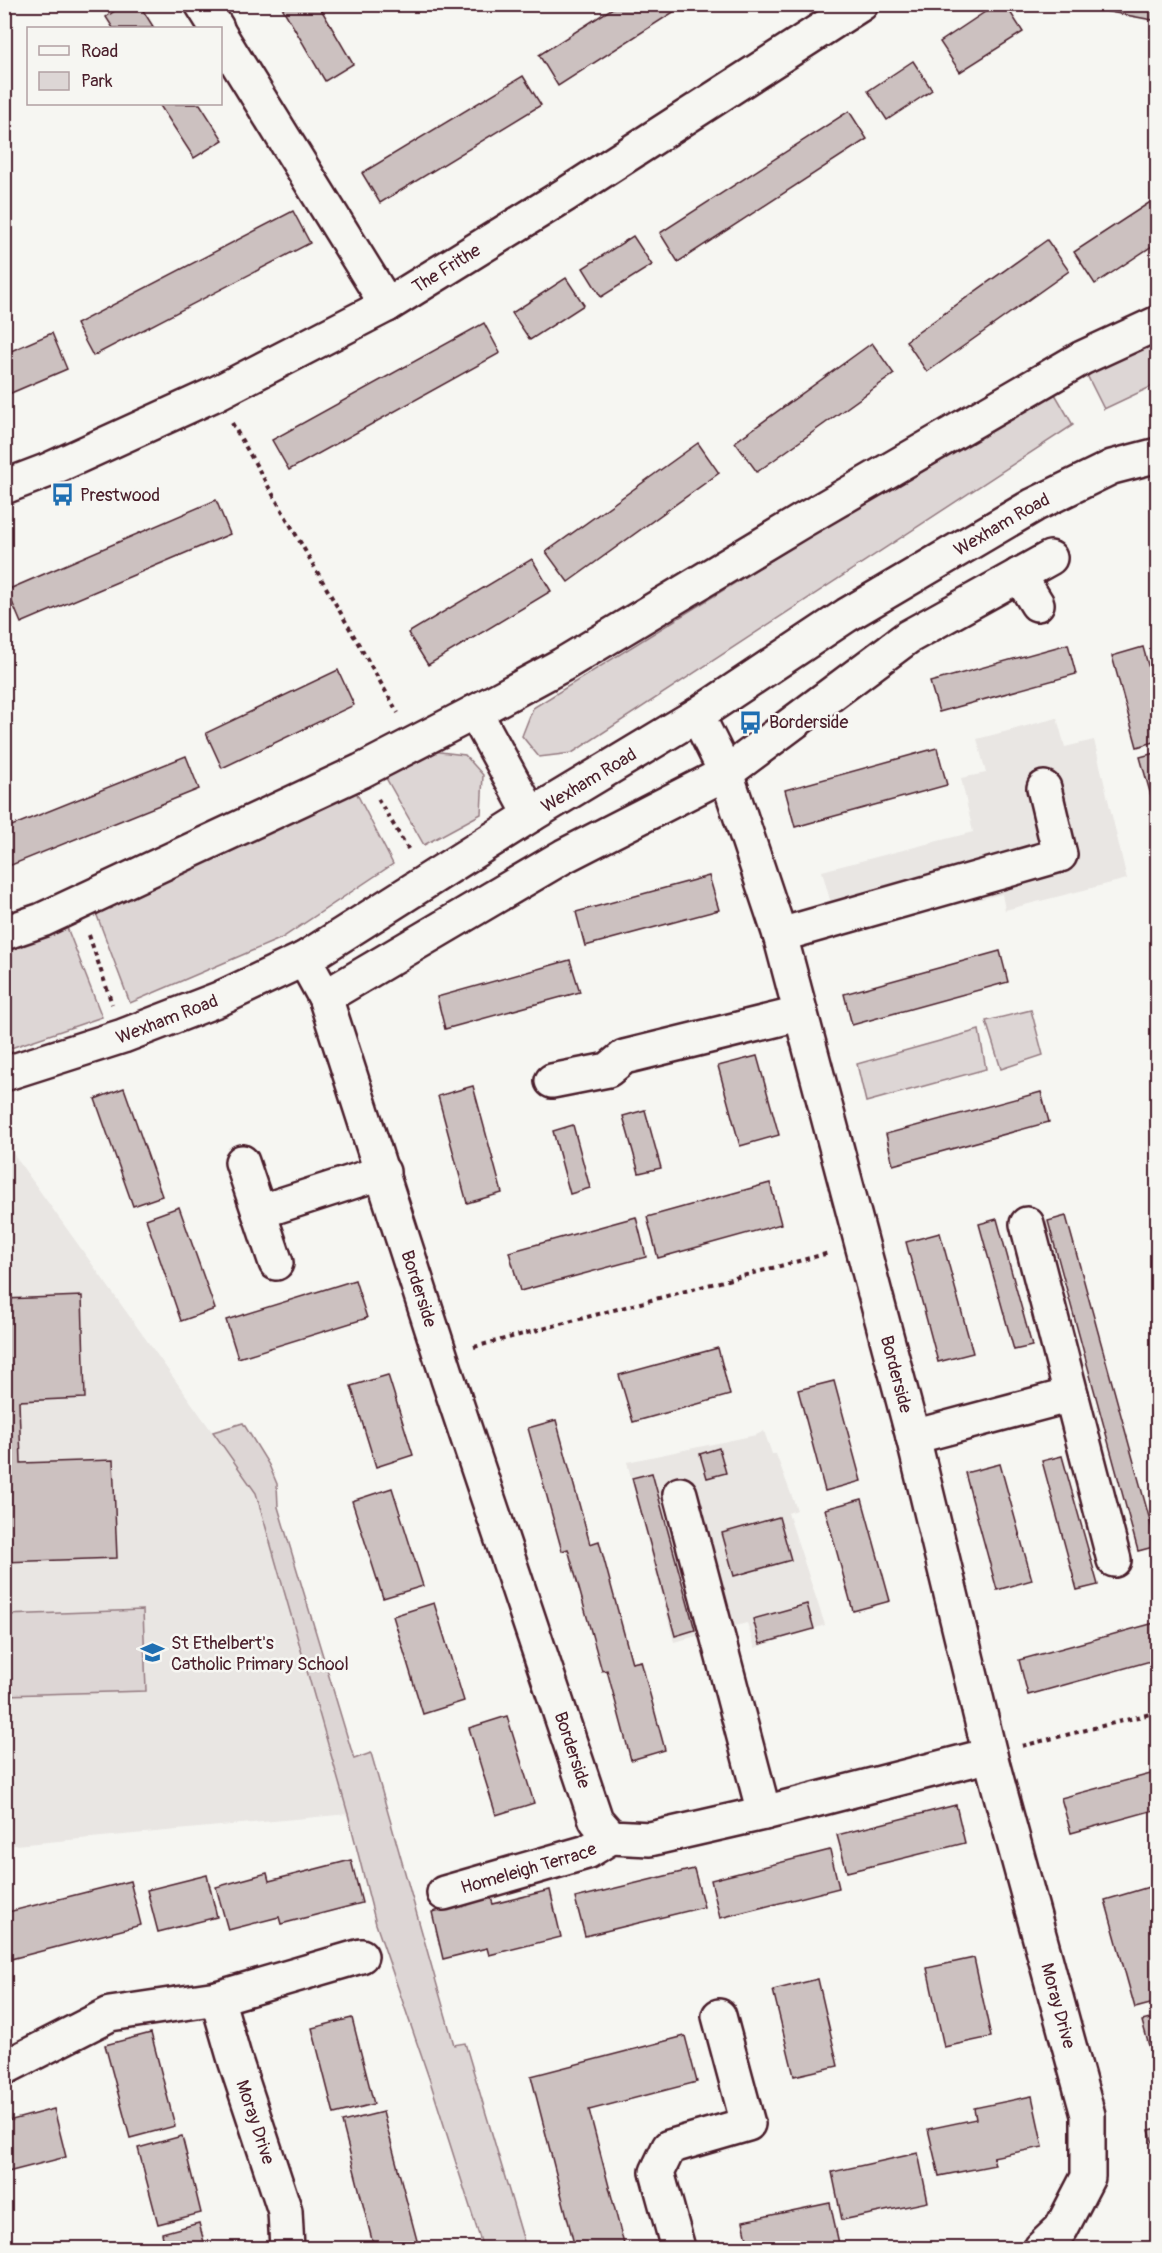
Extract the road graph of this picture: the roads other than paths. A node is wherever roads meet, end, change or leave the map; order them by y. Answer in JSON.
{"nodes":[{"id":1,"x":202,"y":4,"type":"edge"},
{"id":2,"x":861,"y":4,"type":"edge"},
{"id":3,"x":215,"y":27,"type":"edge"},
{"id":4,"x":222,"y":38,"type":"edge"},
{"id":5,"x":387,"y":305,"type":"junction"},
{"id":6,"x":1158,"y":323,"type":"edge"},
{"id":7,"x":1158,"y":455,"type":"edge"},
{"id":8,"x":4,"y":487,"type":"edge"},
{"id":9,"x":1050,"y":558,"type":"dead end"},
{"id":10,"x":1019,"y":575,"type":"junction"},
{"id":11,"x":1037,"y":604,"type":"dead end"},
{"id":12,"x":475,"y":712,"type":"junction"},
{"id":13,"x":697,"y":715,"type":"junction"},
{"id":14,"x":726,"y":773,"type":"junction"},
{"id":15,"x":1044,"y":788,"type":"dead end"},
{"id":16,"x":531,"y":815,"type":"junction"},
{"id":17,"x":4,"y":933,"type":"edge"},
{"id":18,"x":780,"y":935,"type":"junction"},
{"id":19,"x":304,"y":959,"type":"junction"},
{"id":20,"x":325,"y":997,"type":"junction"},
{"id":21,"x":799,"y":1014,"type":"junction"},
{"id":22,"x":4,"y":1074,"type":"edge"},
{"id":23,"x":552,"y":1081,"type":"dead end"},
{"id":24,"x":242,"y":1162,"type":"dead end"},
{"id":25,"x":383,"y":1172,"type":"junction"},
{"id":26,"x":259,"y":1212,"type":"junction"},
{"id":27,"x":1027,"y":1224,"type":"dead end"},
{"id":28,"x":276,"y":1263,"type":"dead end"},
{"id":29,"x":1071,"y":1395,"type":"junction"},
{"id":30,"x":913,"y":1437,"type":"junction"},
{"id":31,"x":680,"y":1494,"type":"dead end"},
{"id":32,"x":1114,"y":1560,"type":"dead end"},
{"id":33,"x":990,"y":1755,"type":"junction"},
{"id":34,"x":764,"y":1813,"type":"junction"},
{"id":35,"x":611,"y":1837,"type":"junction"},
{"id":36,"x":444,"y":1893,"type":"dead end"},
{"id":37,"x":361,"y":1956,"type":"dead end"},
{"id":38,"x":218,"y":1998,"type":"junction"},
{"id":39,"x":718,"y":2016,"type":"dead end"},
{"id":40,"x":4,"y":2068,"type":"edge"},
{"id":41,"x":1061,"y":2242,"type":"edge"},
{"id":42,"x":287,"y":2248,"type":"edge"},
{"id":43,"x":678,"y":2248,"type":"edge"}],
"edges":[{"from":1,"to":3,"type":"street"},
{"from":2,"to":5,"type":"street","name":"The Frithe"},
{"from":4,"to":5,"type":"street"},
{"from":5,"to":8,"type":"street","name":"The Frithe"},
{"from":6,"to":12,"type":"street"},
{"from":7,"to":13,"type":"street","name":"Wexham Road"},
{"from":9,"to":10,"type":"street"},
{"from":10,"to":11,"type":"street"},
{"from":10,"to":14,"type":"street"},
{"from":12,"to":16,"type":"street"},
{"from":12,"to":17,"type":"street"},
{"from":13,"to":14,"type":"street","name":"Borderside"},
{"from":13,"to":16,"type":"street","name":"Wexham Road"},
{"from":14,"to":18,"type":"street","name":"Borderside"},
{"from":14,"to":20,"type":"street"},
{"from":15,"to":18,"type":"street"},
{"from":16,"to":19,"type":"street","name":"Wexham Road"},
{"from":18,"to":21,"type":"street","name":"Borderside"},
{"from":19,"to":20,"type":"street","name":"Borderside"},
{"from":19,"to":22,"type":"street","name":"Wexham Road"},
{"from":20,"to":25,"type":"street","name":"Borderside"},
{"from":21,"to":23,"type":"street"},
{"from":21,"to":30,"type":"street","name":"Borderside"},
{"from":24,"to":26,"type":"street"},
{"from":25,"to":26,"type":"street"},
{"from":25,"to":35,"type":"street","name":"Borderside"},
{"from":26,"to":28,"type":"street"},
{"from":27,"to":29,"type":"street"},
{"from":29,"to":30,"type":"street"},
{"from":29,"to":32,"type":"street"},
{"from":30,"to":33,"type":"street","name":"Borderside"},
{"from":31,"to":34,"type":"street"},
{"from":33,"to":34,"type":"street"},
{"from":33,"to":41,"type":"street","name":"Moray Drive"},
{"from":34,"to":35,"type":"street"},
{"from":35,"to":36,"type":"street","name":"Homeleigh Terrace"},
{"from":37,"to":38,"type":"street"},
{"from":38,"to":40,"type":"street"},
{"from":38,"to":42,"type":"street","name":"Moray Drive"},
{"from":39,"to":43,"type":"street"}]}
